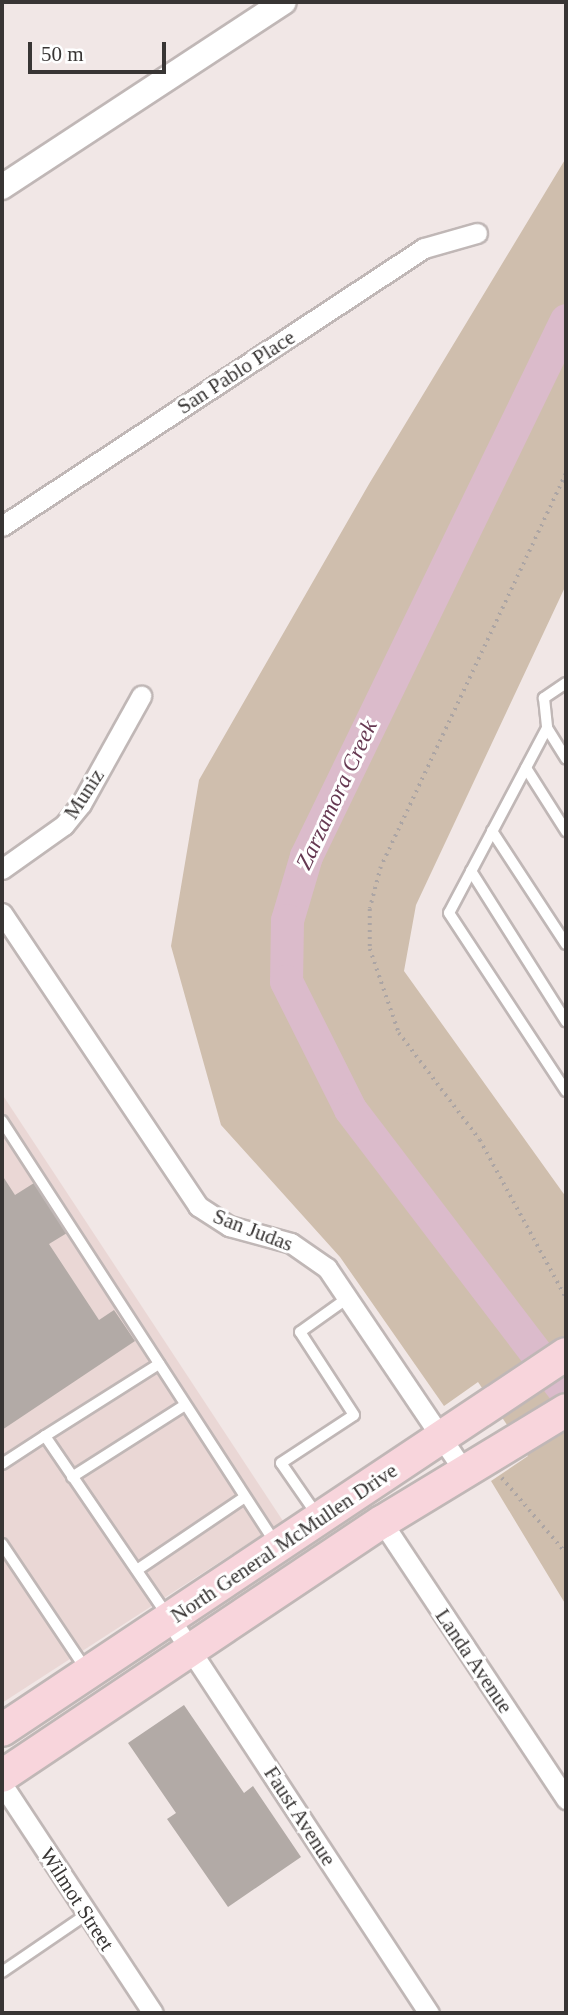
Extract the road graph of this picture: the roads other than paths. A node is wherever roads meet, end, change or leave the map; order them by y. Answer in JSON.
{"nodes":[{"id":1,"x":284,"y":2,"type":"edge"},
{"id":2,"x":2,"y":187,"type":"edge"},
{"id":3,"x":477,"y":233,"type":"dead end"},
{"id":4,"x":2,"y":526,"type":"edge"},
{"id":5,"x":566,"y":683,"type":"edge"},
{"id":6,"x":141,"y":696,"type":"dead end"},
{"id":7,"x":547,"y":728,"type":"junction"},
{"id":8,"x":566,"y":759,"type":"edge"},
{"id":9,"x":526,"y":768,"type":"junction"},
{"id":10,"x":492,"y":831,"type":"junction"},
{"id":11,"x":566,"y":831,"type":"edge"},
{"id":12,"x":2,"y":869,"type":"edge"},
{"id":13,"x":471,"y":871,"type":"junction"},
{"id":14,"x":2,"y":913,"type":"edge"},
{"id":15,"x":566,"y":944,"type":"edge"},
{"id":16,"x":566,"y":1021,"type":"edge"},
{"id":17,"x":566,"y":1091,"type":"edge"},
{"id":18,"x":2,"y":1121,"type":"edge"},
{"id":19,"x":349,"y":1297,"type":"junction"},
{"id":20,"x":566,"y":1354,"type":"edge"},
{"id":21,"x":159,"y":1364,"type":"junction"},
{"id":22,"x":185,"y":1405,"type":"junction"},
{"id":23,"x":566,"y":1410,"type":"edge"},
{"id":24,"x":44,"y":1436,"type":"junction"},
{"id":25,"x":442,"y":1437,"type":"junction"},
{"id":26,"x":2,"y":1464,"type":"edge"},
{"id":27,"x":464,"y":1471,"type":"junction"},
{"id":28,"x":72,"y":1477,"type":"junction"},
{"id":29,"x":245,"y":1497,"type":"junction"},
{"id":30,"x":321,"y":1520,"type":"junction"},
{"id":31,"x":382,"y":1522,"type":"junction"},
{"id":32,"x":2,"y":1544,"type":"edge"},
{"id":33,"x":278,"y":1548,"type":"junction"},
{"id":34,"x":137,"y":1570,"type":"junction"},
{"id":35,"x":170,"y":1619,"type":"junction"},
{"id":36,"x":191,"y":1650,"type":"junction"},
{"id":37,"x":88,"y":1673,"type":"junction"},
{"id":38,"x":2,"y":1730,"type":"edge"},
{"id":39,"x":2,"y":1776,"type":"edge"},
{"id":40,"x":2,"y":1784,"type":"edge"},
{"id":41,"x":566,"y":1799,"type":"edge"},
{"id":42,"x":87,"y":1914,"type":"junction"},
{"id":43,"x":2,"y":1972,"type":"edge"},
{"id":44,"x":153,"y":2013,"type":"edge"},
{"id":45,"x":429,"y":2013,"type":"edge"}],
"edges":[{"from":1,"to":2,"type":"street"},
{"from":3,"to":4,"type":"street","name":"San Pablo Place"},
{"from":5,"to":7,"type":"lane"},
{"from":6,"to":12,"type":"street","name":"Muniz"},
{"from":7,"to":8,"type":"lane"},
{"from":7,"to":9,"type":"lane"},
{"from":9,"to":10,"type":"lane"},
{"from":9,"to":11,"type":"lane"},
{"from":10,"to":13,"type":"lane"},
{"from":10,"to":15,"type":"lane"},
{"from":13,"to":16,"type":"lane"},
{"from":13,"to":17,"type":"lane"},
{"from":14,"to":19,"type":"street","name":"San Judas"},
{"from":18,"to":21,"type":"lane"},
{"from":19,"to":25,"type":"street","name":"San Judas"},
{"from":19,"to":30,"type":"lane"},
{"from":20,"to":25,"type":"main road","name":"North General McMullen Drive"},
{"from":21,"to":22,"type":"lane"},
{"from":21,"to":24,"type":"lane"},
{"from":22,"to":28,"type":"lane"},
{"from":22,"to":29,"type":"lane"},
{"from":23,"to":27,"type":"main road","name":"North General McMullen Drive"},
{"from":24,"to":26,"type":"lane"},
{"from":24,"to":28,"type":"lane"},
{"from":25,"to":27,"type":"street","name":"San Judas"},
{"from":25,"to":30,"type":"main road","name":"North General McMullen Drive"},
{"from":27,"to":31,"type":"main road","name":"North General McMullen Drive"},
{"from":28,"to":34,"type":"lane"},
{"from":29,"to":33,"type":"lane"},
{"from":29,"to":34,"type":"lane"},
{"from":30,"to":33,"type":"main road","name":"North General McMullen Drive"},
{"from":31,"to":36,"type":"main road","name":"North General McMullen Drive"},
{"from":31,"to":41,"type":"street","name":"Landa Avenue"},
{"from":32,"to":37,"type":"lane"},
{"from":33,"to":35,"type":"main road","name":"North General McMullen Drive"},
{"from":34,"to":35,"type":"lane"},
{"from":35,"to":36,"type":"street","name":"Faust Avenue"},
{"from":35,"to":37,"type":"main road","name":"North General McMullen Drive"},
{"from":36,"to":39,"type":"main road","name":"North General McMullen Drive"},
{"from":36,"to":45,"type":"street","name":"Faust Avenue"},
{"from":37,"to":38,"type":"main road","name":"North General McMullen Drive"},
{"from":40,"to":42,"type":"street","name":"Wilmot Street"},
{"from":42,"to":43,"type":"lane"},
{"from":42,"to":44,"type":"street","name":"Wilmot Street"}]}
